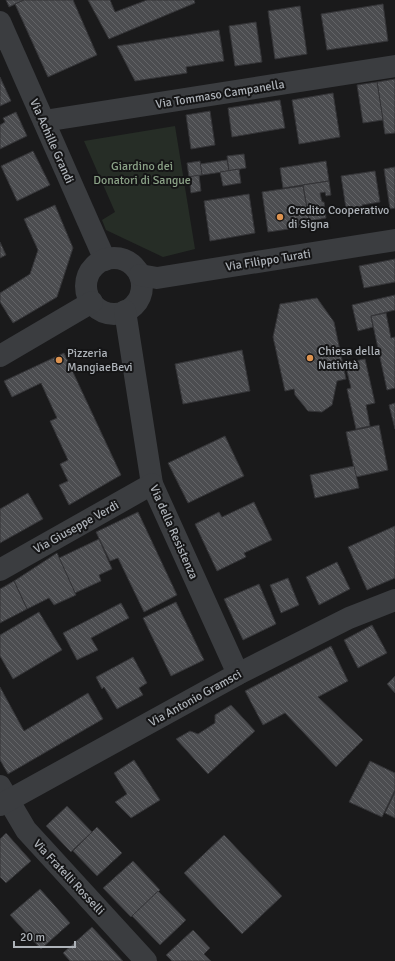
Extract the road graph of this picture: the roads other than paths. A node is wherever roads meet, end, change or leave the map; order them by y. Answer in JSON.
{"nodes":[{"id":1,"x":0,"y":22,"type":"edge"},
{"id":2,"x":395,"y":66,"type":"edge"},
{"id":3,"x":44,"y":122,"type":"junction"},
{"id":4,"x":395,"y":240,"type":"edge"},
{"id":5,"x":105,"y":260,"type":"junction"},
{"id":6,"x":140,"y":275,"type":"junction"},
{"id":7,"x":92,"y":302,"type":"junction"},
{"id":8,"x":125,"y":311,"type":"junction"},
{"id":9,"x":0,"y":356,"type":"edge"},
{"id":10,"x":152,"y":484,"type":"junction"},
{"id":11,"x":0,"y":570,"type":"edge"},
{"id":12,"x":395,"y":600,"type":"edge"},
{"id":13,"x":238,"y":674,"type":"junction"},
{"id":14,"x":3,"y":798,"type":"edge"},
{"id":15,"x":146,"y":961,"type":"edge"}],
"edges":[{"from":1,"to":3,"type":"street","name":"Via Achille Grandi"},
{"from":2,"to":3,"type":"street","name":"Via Tommaso Campanella"},
{"from":3,"to":5,"type":"street","name":"Via Achille Grandi"},
{"from":4,"to":6,"type":"street","name":"Via Filippo Turati"},
{"from":5,"to":6,"type":"street"},
{"from":5,"to":7,"type":"street"},
{"from":6,"to":8,"type":"street"},
{"from":7,"to":8,"type":"street"},
{"from":7,"to":9,"type":"street"},
{"from":8,"to":10,"type":"street","name":"Via della Resistenza"},
{"from":10,"to":11,"type":"street","name":"Via Giuseppe Verdi"},
{"from":10,"to":13,"type":"street","name":"Via della Resistenza"},
{"from":12,"to":13,"type":"street","name":"Via Antonio Gramsci"},
{"from":13,"to":14,"type":"street","name":"Via Antonio Gramsci"},
{"from":14,"to":15,"type":"street","name":"Via Fratelli Rosselli"}]}
